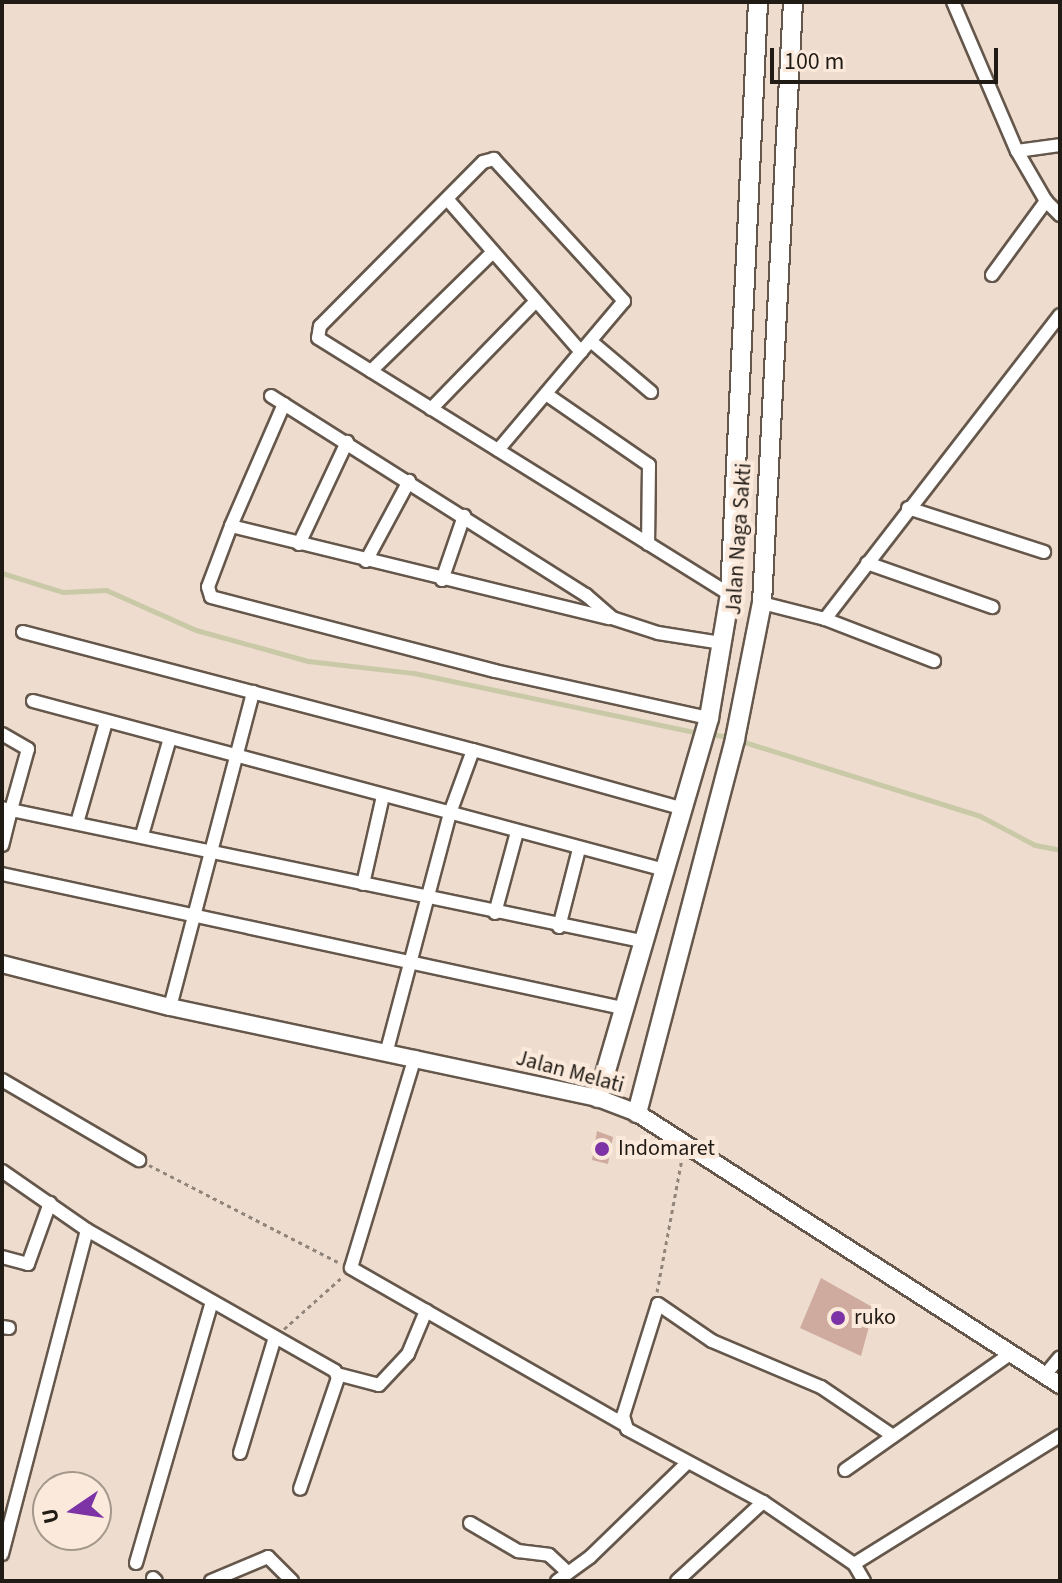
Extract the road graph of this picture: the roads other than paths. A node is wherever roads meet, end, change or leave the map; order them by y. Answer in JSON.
{"nodes":[{"id":1,"x":758,"y":2,"type":"edge"},
{"id":2,"x":793,"y":2,"type":"edge"},
{"id":3,"x":953,"y":2,"type":"edge"},
{"id":4,"x":1060,"y":145,"type":"edge"},
{"id":5,"x":753,"y":146,"type":"junction"},
{"id":6,"x":785,"y":147,"type":"junction"},
{"id":7,"x":1017,"y":151,"type":"junction"},
{"id":8,"x":448,"y":200,"type":"junction"},
{"id":9,"x":1046,"y":201,"type":"junction"},
{"id":10,"x":1060,"y":215,"type":"edge"},
{"id":11,"x":491,"y":254,"type":"junction"},
{"id":12,"x":992,"y":275,"type":"dead end"},
{"id":13,"x":535,"y":302,"type":"junction"},
{"id":14,"x":1060,"y":315,"type":"edge"},
{"id":15,"x":593,"y":343,"type":"junction"},
{"id":16,"x":581,"y":352,"type":"junction"},
{"id":17,"x":371,"y":371,"type":"junction"},
{"id":18,"x":651,"y":392,"type":"dead end"},
{"id":19,"x":546,"y":394,"type":"junction"},
{"id":20,"x":271,"y":396,"type":"dead end"},
{"id":21,"x":284,"y":404,"type":"junction"},
{"id":22,"x":431,"y":409,"type":"junction"},
{"id":23,"x":347,"y":442,"type":"junction"},
{"id":24,"x":498,"y":450,"type":"junction"},
{"id":25,"x":409,"y":481,"type":"junction"},
{"id":26,"x":908,"y":508,"type":"junction"},
{"id":27,"x":464,"y":516,"type":"junction"},
{"id":28,"x":231,"y":526,"type":"junction"},
{"id":29,"x":299,"y":544,"type":"junction"},
{"id":30,"x":648,"y":544,"type":"junction"},
{"id":31,"x":1044,"y":552,"type":"dead end"},
{"id":32,"x":366,"y":561,"type":"junction"},
{"id":33,"x":867,"y":563,"type":"junction"},
{"id":34,"x":442,"y":580,"type":"junction"},
{"id":35,"x":730,"y":594,"type":"junction"},
{"id":36,"x":762,"y":603,"type":"junction"},
{"id":37,"x":992,"y":607,"type":"dead end"},
{"id":38,"x":612,"y":618,"type":"junction"},
{"id":39,"x":825,"y":619,"type":"junction"},
{"id":40,"x":23,"y":632,"type":"dead end"},
{"id":41,"x":722,"y":643,"type":"junction"},
{"id":42,"x":934,"y":661,"type":"dead end"},
{"id":43,"x":253,"y":692,"type":"junction"},
{"id":44,"x":33,"y":701,"type":"dead end"},
{"id":45,"x":709,"y":718,"type":"junction"},
{"id":46,"x":106,"y":722,"type":"junction"},
{"id":47,"x":2,"y":734,"type":"edge"},
{"id":48,"x":170,"y":738,"type":"junction"},
{"id":49,"x":473,"y":750,"type":"junction"},
{"id":50,"x":237,"y":754,"type":"junction"},
{"id":51,"x":383,"y":796,"type":"junction"},
{"id":52,"x":6,"y":809,"type":"edge"},
{"id":53,"x":685,"y":809,"type":"junction"},
{"id":54,"x":450,"y":813,"type":"junction"},
{"id":55,"x":77,"y":823,"type":"junction"},
{"id":56,"x":517,"y":832,"type":"junction"},
{"id":57,"x":142,"y":835,"type":"junction"},
{"id":58,"x":2,"y":845,"type":"edge"},
{"id":59,"x":579,"y":849,"type":"junction"},
{"id":60,"x":211,"y":853,"type":"junction"},
{"id":61,"x":665,"y":870,"type":"junction"},
{"id":62,"x":2,"y":874,"type":"edge"},
{"id":63,"x":363,"y":884,"type":"junction"},
{"id":64,"x":426,"y":898,"type":"junction"},
{"id":65,"x":193,"y":913,"type":"junction"},
{"id":66,"x":495,"y":913,"type":"junction"},
{"id":67,"x":559,"y":927,"type":"junction"},
{"id":68,"x":641,"y":941,"type":"junction"},
{"id":69,"x":411,"y":962,"type":"junction"},
{"id":70,"x":2,"y":964,"type":"edge"},
{"id":71,"x":170,"y":1007,"type":"junction"},
{"id":72,"x":622,"y":1008,"type":"junction"},
{"id":73,"x":387,"y":1050,"type":"junction"},
{"id":74,"x":415,"y":1057,"type":"junction"},
{"id":75,"x":2,"y":1080,"type":"edge"},
{"id":76,"x":598,"y":1098,"type":"junction"},
{"id":77,"x":637,"y":1113,"type":"junction"},
{"id":78,"x":139,"y":1160,"type":"road end"},
{"id":79,"x":2,"y":1171,"type":"edge"},
{"id":80,"x":50,"y":1203,"type":"junction"},
{"id":81,"x":87,"y":1230,"type":"junction"},
{"id":82,"x":2,"y":1257,"type":"edge"},
{"id":83,"x":212,"y":1302,"type":"junction"},
{"id":84,"x":426,"y":1311,"type":"junction"},
{"id":85,"x":275,"y":1337,"type":"junction"},
{"id":86,"x":1010,"y":1354,"type":"junction"},
{"id":87,"x":1060,"y":1357,"type":"edge"},
{"id":88,"x":337,"y":1374,"type":"junction"},
{"id":89,"x":1045,"y":1375,"type":"junction"},
{"id":90,"x":1060,"y":1385,"type":"edge"},
{"id":91,"x":623,"y":1424,"type":"junction"},
{"id":92,"x":893,"y":1436,"type":"junction"},
{"id":93,"x":1060,"y":1436,"type":"edge"},
{"id":94,"x":240,"y":1453,"type":"dead end"},
{"id":95,"x":686,"y":1464,"type":"junction"},
{"id":96,"x":845,"y":1470,"type":"dead end"},
{"id":97,"x":300,"y":1489,"type":"dead end"},
{"id":98,"x":763,"y":1502,"type":"junction"},
{"id":99,"x":470,"y":1523,"type":"dead end"},
{"id":100,"x":2,"y":1554,"type":"edge"},
{"id":101,"x":136,"y":1563,"type":"dead end"},
{"id":102,"x":854,"y":1564,"type":"junction"},
{"id":103,"x":563,"y":1577,"type":"edge"},
{"id":104,"x":211,"y":1581,"type":"edge"},
{"id":105,"x":292,"y":1581,"type":"edge"},
{"id":106,"x":677,"y":1581,"type":"edge"},
{"id":107,"x":864,"y":1581,"type":"edge"}],
"edges":[{"from":1,"to":5,"type":"main road","name":"Jalan Naga Sakti"},
{"from":2,"to":6,"type":"main road","name":"Jalan Naga Sakti"},
{"from":3,"to":7,"type":"street"},
{"from":4,"to":7,"type":"street"},
{"from":5,"to":6,"type":"main road"},
{"from":5,"to":35,"type":"main road","name":"Jalan Naga Sakti"},
{"from":6,"to":36,"type":"main road","name":"Jalan Naga Sakti"},
{"from":7,"to":9,"type":"street"},
{"from":8,"to":11,"type":"street"},
{"from":8,"to":15,"type":"street"},
{"from":8,"to":17,"type":"street"},
{"from":9,"to":10,"type":"street"},
{"from":9,"to":12,"type":"street"},
{"from":11,"to":13,"type":"street"},
{"from":11,"to":17,"type":"street"},
{"from":13,"to":16,"type":"street"},
{"from":13,"to":22,"type":"street"},
{"from":14,"to":26,"type":"street"},
{"from":15,"to":16,"type":"street"},
{"from":15,"to":18,"type":"street"},
{"from":16,"to":19,"type":"street"},
{"from":17,"to":22,"type":"street"},
{"from":19,"to":24,"type":"street"},
{"from":19,"to":30,"type":"street"},
{"from":20,"to":21,"type":"street"},
{"from":21,"to":23,"type":"street"},
{"from":21,"to":28,"type":"street"},
{"from":22,"to":24,"type":"street"},
{"from":23,"to":25,"type":"street"},
{"from":23,"to":29,"type":"street"},
{"from":24,"to":30,"type":"street"},
{"from":25,"to":27,"type":"street"},
{"from":25,"to":32,"type":"street"},
{"from":26,"to":31,"type":"street"},
{"from":26,"to":33,"type":"street"},
{"from":27,"to":34,"type":"street"},
{"from":27,"to":38,"type":"street"},
{"from":28,"to":29,"type":"street"},
{"from":28,"to":45,"type":"street"},
{"from":29,"to":32,"type":"street"},
{"from":30,"to":35,"type":"street"},
{"from":32,"to":34,"type":"street"},
{"from":33,"to":37,"type":"street"},
{"from":33,"to":39,"type":"street"},
{"from":34,"to":38,"type":"street"},
{"from":35,"to":41,"type":"main road","name":"Jalan Naga Sakti"},
{"from":36,"to":39,"type":"street"},
{"from":36,"to":77,"type":"main road","name":"Jalan Naga Sakti"},
{"from":38,"to":41,"type":"street"},
{"from":39,"to":42,"type":"street"},
{"from":40,"to":43,"type":"street"},
{"from":41,"to":45,"type":"main road","name":"Jalan Naga Sakti"},
{"from":43,"to":49,"type":"street"},
{"from":43,"to":50,"type":"street"},
{"from":44,"to":46,"type":"street"},
{"from":45,"to":53,"type":"main road","name":"Jalan Naga Sakti"},
{"from":46,"to":48,"type":"street"},
{"from":46,"to":55,"type":"street"},
{"from":47,"to":52,"type":"street"},
{"from":48,"to":50,"type":"street"},
{"from":48,"to":57,"type":"street"},
{"from":49,"to":53,"type":"street"},
{"from":49,"to":54,"type":"street"},
{"from":50,"to":51,"type":"street"},
{"from":50,"to":60,"type":"street"},
{"from":51,"to":54,"type":"street"},
{"from":51,"to":63,"type":"street"},
{"from":52,"to":55,"type":"street"},
{"from":52,"to":58,"type":"street"},
{"from":53,"to":61,"type":"main road","name":"Jalan Naga Sakti"},
{"from":54,"to":56,"type":"street"},
{"from":54,"to":64,"type":"street"},
{"from":55,"to":57,"type":"street"},
{"from":56,"to":59,"type":"street"},
{"from":56,"to":66,"type":"street"},
{"from":57,"to":60,"type":"street"},
{"from":59,"to":61,"type":"street"},
{"from":59,"to":67,"type":"street"},
{"from":60,"to":63,"type":"street"},
{"from":60,"to":65,"type":"street"},
{"from":61,"to":68,"type":"main road","name":"Jalan Naga Sakti"},
{"from":62,"to":65,"type":"street"},
{"from":63,"to":64,"type":"street"},
{"from":64,"to":66,"type":"street"},
{"from":64,"to":69,"type":"street"},
{"from":65,"to":69,"type":"street"},
{"from":65,"to":71,"type":"street"},
{"from":66,"to":67,"type":"street"},
{"from":67,"to":68,"type":"street"},
{"from":68,"to":72,"type":"main road","name":"Jalan Naga Sakti"},
{"from":69,"to":72,"type":"street"},
{"from":69,"to":73,"type":"street"},
{"from":70,"to":71,"type":"main road","name":"Jalan Melati"},
{"from":71,"to":73,"type":"main road","name":"Jalan Melati"},
{"from":72,"to":76,"type":"main road","name":"Jalan Naga Sakti"},
{"from":73,"to":74,"type":"main road","name":"Jalan Melati"},
{"from":74,"to":76,"type":"main road","name":"Jalan Melati"},
{"from":74,"to":84,"type":"street"},
{"from":75,"to":78,"type":"street"},
{"from":76,"to":77,"type":"main road","name":"Jalan Melati"},
{"from":77,"to":86,"type":"main road","name":"Jalan Melati"},
{"from":79,"to":80,"type":"street"},
{"from":80,"to":81,"type":"street"},
{"from":80,"to":82,"type":"street"},
{"from":81,"to":83,"type":"street"},
{"from":81,"to":100,"type":"street"},
{"from":83,"to":85,"type":"street"},
{"from":83,"to":101,"type":"street"},
{"from":84,"to":88,"type":"street"},
{"from":84,"to":91,"type":"street"},
{"from":85,"to":88,"type":"street"},
{"from":85,"to":94,"type":"street"},
{"from":86,"to":89,"type":"main road","name":"Jalan Melati"},
{"from":86,"to":92,"type":"street"},
{"from":87,"to":89,"type":"street"},
{"from":88,"to":97,"type":"street"},
{"from":89,"to":90,"type":"main road","name":"Jalan Melati"},
{"from":91,"to":92,"type":"street"},
{"from":91,"to":95,"type":"street"},
{"from":92,"to":96,"type":"street"},
{"from":93,"to":102,"type":"street"},
{"from":95,"to":98,"type":"street"},
{"from":95,"to":103,"type":"street"},
{"from":98,"to":102,"type":"street"},
{"from":98,"to":106,"type":"street"},
{"from":99,"to":103,"type":"street"},
{"from":102,"to":107,"type":"street"},
{"from":104,"to":105,"type":"street"}]}
